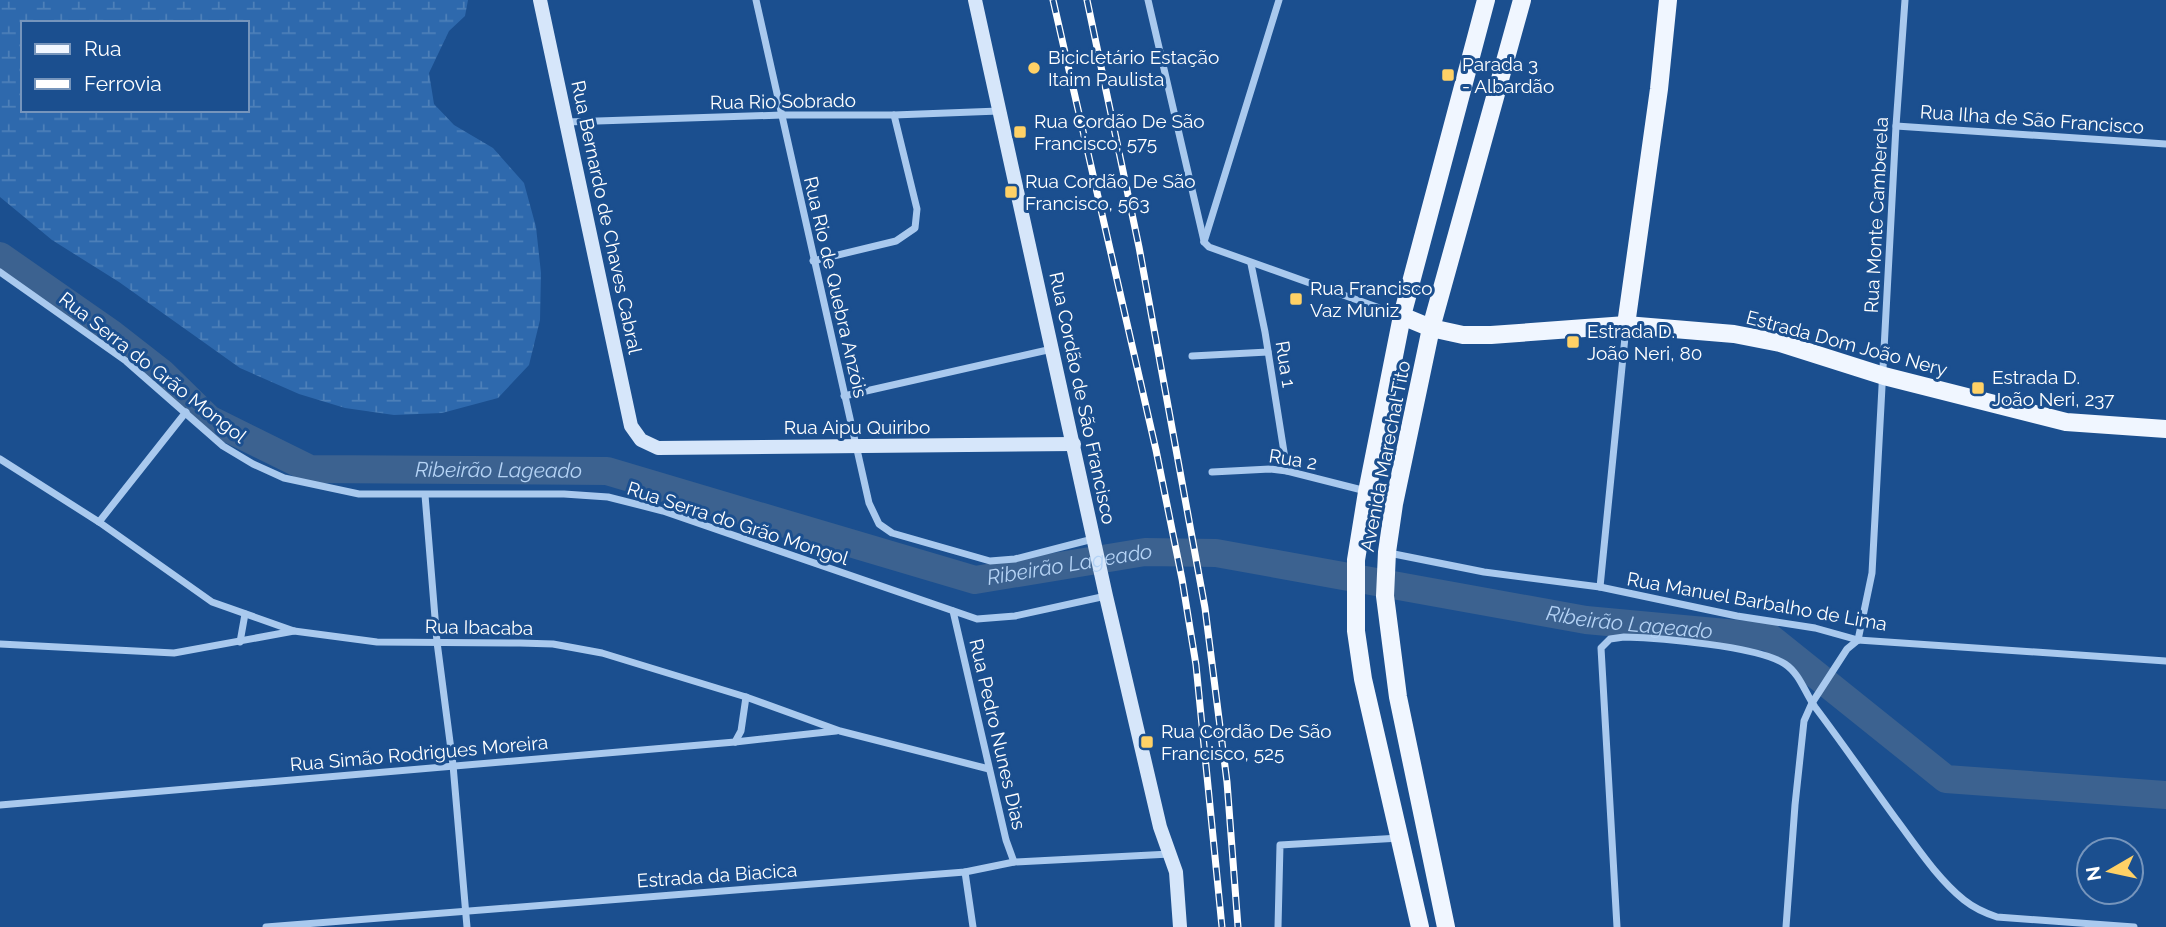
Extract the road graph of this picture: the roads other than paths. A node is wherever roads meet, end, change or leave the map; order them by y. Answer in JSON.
{"nodes":[{"id":1,"x":540,"y":0,"type":"edge"},
{"id":2,"x":755,"y":0,"type":"edge"},
{"id":3,"x":975,"y":0,"type":"edge"},
{"id":4,"x":1148,"y":0,"type":"edge"},
{"id":5,"x":1279,"y":0,"type":"edge"},
{"id":6,"x":1486,"y":0,"type":"edge"},
{"id":7,"x":1522,"y":0,"type":"edge"},
{"id":8,"x":1668,"y":0,"type":"edge"},
{"id":9,"x":1905,"y":0,"type":"edge"},
{"id":10,"x":999,"y":111,"type":"junction"},
{"id":11,"x":782,"y":115,"type":"junction"},
{"id":12,"x":894,"y":115,"type":"junction"},
{"id":13,"x":567,"y":122,"type":"junction"},
{"id":14,"x":1896,"y":126,"type":"junction"},
{"id":15,"x":2166,"y":144,"type":"edge"},
{"id":16,"x":1204,"y":242,"type":"junction"},
{"id":17,"x":813,"y":261,"type":"junction"},
{"id":18,"x":1251,"y":264,"type":"junction"},
{"id":19,"x":0,"y":272,"type":"edge"},
{"id":20,"x":1402,"y":316,"type":"junction"},
{"id":21,"x":1626,"y":324,"type":"junction"},
{"id":22,"x":1431,"y":328,"type":"junction"},
{"id":23,"x":1053,"y":349,"type":"junction"},
{"id":24,"x":1268,"y":352,"type":"junction"},
{"id":25,"x":1192,"y":356,"type":"dead end"},
{"id":26,"x":1884,"y":376,"type":"junction"},
{"id":27,"x":844,"y":396,"type":"junction"},
{"id":28,"x":186,"y":412,"type":"junction"},
{"id":29,"x":2166,"y":429,"type":"edge"},
{"id":30,"x":641,"y":440,"type":"joint"},
{"id":31,"x":1074,"y":444,"type":"junction"},
{"id":32,"x":856,"y":447,"type":"junction"},
{"id":33,"x":0,"y":459,"type":"edge"},
{"id":34,"x":1287,"y":471,"type":"junction"},
{"id":35,"x":1212,"y":472,"type":"dead end"},
{"id":36,"x":1367,"y":492,"type":"junction"},
{"id":37,"x":425,"y":495,"type":"junction"},
{"id":38,"x":99,"y":522,"type":"junction"},
{"id":39,"x":1095,"y":546,"type":"junction"},
{"id":40,"x":1386,"y":559,"type":"junction"},
{"id":41,"x":1600,"y":587,"type":"junction"},
{"id":42,"x":1105,"y":589,"type":"junction"},
{"id":43,"x":953,"y":611,"type":"junction"},
{"id":44,"x":246,"y":614,"type":"junction"},
{"id":45,"x":295,"y":631,"type":"junction"},
{"id":46,"x":1858,"y":640,"type":"junction"},
{"id":47,"x":240,"y":642,"type":"junction"},
{"id":48,"x":437,"y":642,"type":"junction"},
{"id":49,"x":0,"y":644,"type":"edge"},
{"id":50,"x":2166,"y":661,"type":"edge"},
{"id":51,"x":746,"y":697,"type":"junction"},
{"id":52,"x":1812,"y":703,"type":"junction"},
{"id":53,"x":840,"y":731,"type":"junction"},
{"id":54,"x":735,"y":742,"type":"junction"},
{"id":55,"x":453,"y":765,"type":"junction"},
{"id":56,"x":989,"y":769,"type":"junction"},
{"id":57,"x":0,"y":805,"type":"edge"},
{"id":58,"x":1401,"y":838,"type":"junction"},
{"id":59,"x":1170,"y":854,"type":"junction"},
{"id":60,"x":1014,"y":862,"type":"junction"},
{"id":61,"x":965,"y":872,"type":"junction"},
{"id":62,"x":466,"y":909,"type":"junction"},
{"id":63,"x":2082,"y":925,"type":"edge"},
{"id":64,"x":266,"y":927,"type":"edge"},
{"id":65,"x":467,"y":927,"type":"edge"},
{"id":66,"x":973,"y":927,"type":"edge"},
{"id":67,"x":1180,"y":927,"type":"edge"},
{"id":68,"x":1278,"y":927,"type":"edge"},
{"id":69,"x":1420,"y":927,"type":"edge"},
{"id":70,"x":1446,"y":927,"type":"edge"},
{"id":71,"x":1617,"y":927,"type":"edge"},
{"id":72,"x":1786,"y":927,"type":"edge"},
{"id":73,"x":2134,"y":927,"type":"edge"}],
"edges":[{"from":1,"to":13,"type":"street","name":"Rua Bernardo de Chaves Cabral"},
{"from":2,"to":11,"type":"street","name":"Rua Rio de Quebra Anzóis"},
{"from":3,"to":10,"type":"street","name":"Rua Cordão de São Francisco"},
{"from":4,"to":16,"type":"street"},
{"from":5,"to":16,"type":"street"},
{"from":6,"to":20,"type":"main road","name":"Avenida Marechal Tito"},
{"from":7,"to":22,"type":"main road","name":"Avenida Marechal Tito"},
{"from":8,"to":21,"type":"main road"},
{"from":9,"to":14,"type":"street","name":"Rua Monte Camberela"},
{"from":10,"to":12,"type":"street","name":"Rua Rio Sobrado"},
{"from":10,"to":23,"type":"street","name":"Rua Cordão de São Francisco"},
{"from":11,"to":12,"type":"street","name":"Rua Rio Sobrado"},
{"from":11,"to":13,"type":"street","name":"Rua Rio Sobrado"},
{"from":11,"to":17,"type":"street","name":"Rua Rio de Quebra Anzóis"},
{"from":12,"to":17,"type":"street"},
{"from":13,"to":30,"type":"street","name":"Rua Bernardo de Chaves Cabral"},
{"from":14,"to":15,"type":"street","name":"Rua Ilha de São Francisco"},
{"from":14,"to":26,"type":"street","name":"Rua Monte Camberela"},
{"from":16,"to":18,"type":"street"},
{"from":17,"to":27,"type":"street","name":"Rua Rio de Quebra Anzóis"},
{"from":18,"to":20,"type":"street"},
{"from":18,"to":24,"type":"street","name":"Rua 1"},
{"from":19,"to":28,"type":"street","name":"Rua Serra do Grão Mongol"},
{"from":20,"to":22,"type":"main road","name":"Estrada Dom João Nery"},
{"from":20,"to":36,"type":"main road","name":"Avenida Marechal Tito"},
{"from":21,"to":22,"type":"main road","name":"Estrada Dom João Nery"},
{"from":21,"to":26,"type":"main road","name":"Estrada Dom João Nery"},
{"from":21,"to":41,"type":"street"},
{"from":22,"to":40,"type":"main road","name":"Avenida Marechal Tito"},
{"from":23,"to":27,"type":"street"},
{"from":23,"to":31,"type":"street","name":"Rua Cordão de São Francisco"},
{"from":24,"to":25,"type":"street"},
{"from":24,"to":34,"type":"street","name":"Rua 1"},
{"from":26,"to":29,"type":"main road","name":"Estrada Dom João Nery"},
{"from":26,"to":46,"type":"street","name":"Rua Monte Camberela"},
{"from":27,"to":32,"type":"street","name":"Rua Rio de Quebra Anzóis"},
{"from":28,"to":37,"type":"street","name":"Rua Serra do Grão Mongol"},
{"from":28,"to":38,"type":"street"},
{"from":30,"to":32,"type":"street","name":"Rua Aipu Quiribo"},
{"from":31,"to":32,"type":"street","name":"Rua Aipu Quiribo"},
{"from":31,"to":39,"type":"street","name":"Rua Cordão de São Francisco"},
{"from":32,"to":39,"type":"street","name":"Rua Rio de Quebra Anzóis"},
{"from":33,"to":38,"type":"street","name":"Rua Ibacaba"},
{"from":34,"to":35,"type":"street","name":"Rua 2"},
{"from":34,"to":36,"type":"street","name":"Rua 2"},
{"from":36,"to":58,"type":"main road","name":"Avenida Marechal Tito"},
{"from":37,"to":43,"type":"street","name":"Rua Serra do Grão Mongol"},
{"from":37,"to":48,"type":"street"},
{"from":38,"to":44,"type":"street","name":"Rua Ibacaba"},
{"from":39,"to":42,"type":"street","name":"Rua Cordão de São Francisco"},
{"from":40,"to":41,"type":"street","name":"Rua Manuel Barbalho de Lima"},
{"from":40,"to":70,"type":"main road","name":"Avenida Marechal Tito"},
{"from":41,"to":46,"type":"street","name":"Rua Manuel Barbalho de Lima"},
{"from":42,"to":43,"type":"street","name":"Rua Serra do Grão Mongol"},
{"from":42,"to":59,"type":"street","name":"Rua Cordão de São Francisco"},
{"from":43,"to":56,"type":"street","name":"Rua Pedro Nunes Dias"},
{"from":44,"to":45,"type":"street","name":"Rua Ibacaba"},
{"from":44,"to":47,"type":"street"},
{"from":45,"to":47,"type":"street"},
{"from":45,"to":48,"type":"street","name":"Rua Ibacaba"},
{"from":46,"to":50,"type":"street","name":"Rua Manuel Barbalho de Lima"},
{"from":46,"to":52,"type":"street"},
{"from":47,"to":49,"type":"street"},
{"from":48,"to":51,"type":"street","name":"Rua Ibacaba"},
{"from":48,"to":55,"type":"street"},
{"from":51,"to":53,"type":"street","name":"Rua Ibacaba"},
{"from":51,"to":54,"type":"street"},
{"from":52,"to":63,"type":"street"},
{"from":52,"to":71,"type":"street"},
{"from":52,"to":72,"type":"street"},
{"from":53,"to":54,"type":"street","name":"Rua Simão Rodrigues Moreira"},
{"from":53,"to":56,"type":"street","name":"Rua Ibacaba"},
{"from":54,"to":55,"type":"street","name":"Rua Simão Rodrigues Moreira"},
{"from":55,"to":57,"type":"street","name":"Rua Simão Rodrigues Moreira"},
{"from":55,"to":62,"type":"street"},
{"from":56,"to":60,"type":"street","name":"Rua Pedro Nunes Dias"},
{"from":58,"to":68,"type":"street"},
{"from":58,"to":69,"type":"main road","name":"Avenida Marechal Tito"},
{"from":59,"to":60,"type":"street","name":"Estrada da Biacica"},
{"from":59,"to":67,"type":"street","name":"Rua Cordão de São Francisco"},
{"from":60,"to":61,"type":"street","name":"Estrada da Biacica"},
{"from":61,"to":62,"type":"street","name":"Estrada da Biacica"},
{"from":61,"to":66,"type":"street"},
{"from":62,"to":64,"type":"street","name":"Estrada da Biacica"},
{"from":62,"to":65,"type":"street"},
{"from":63,"to":73,"type":"street"}]}
